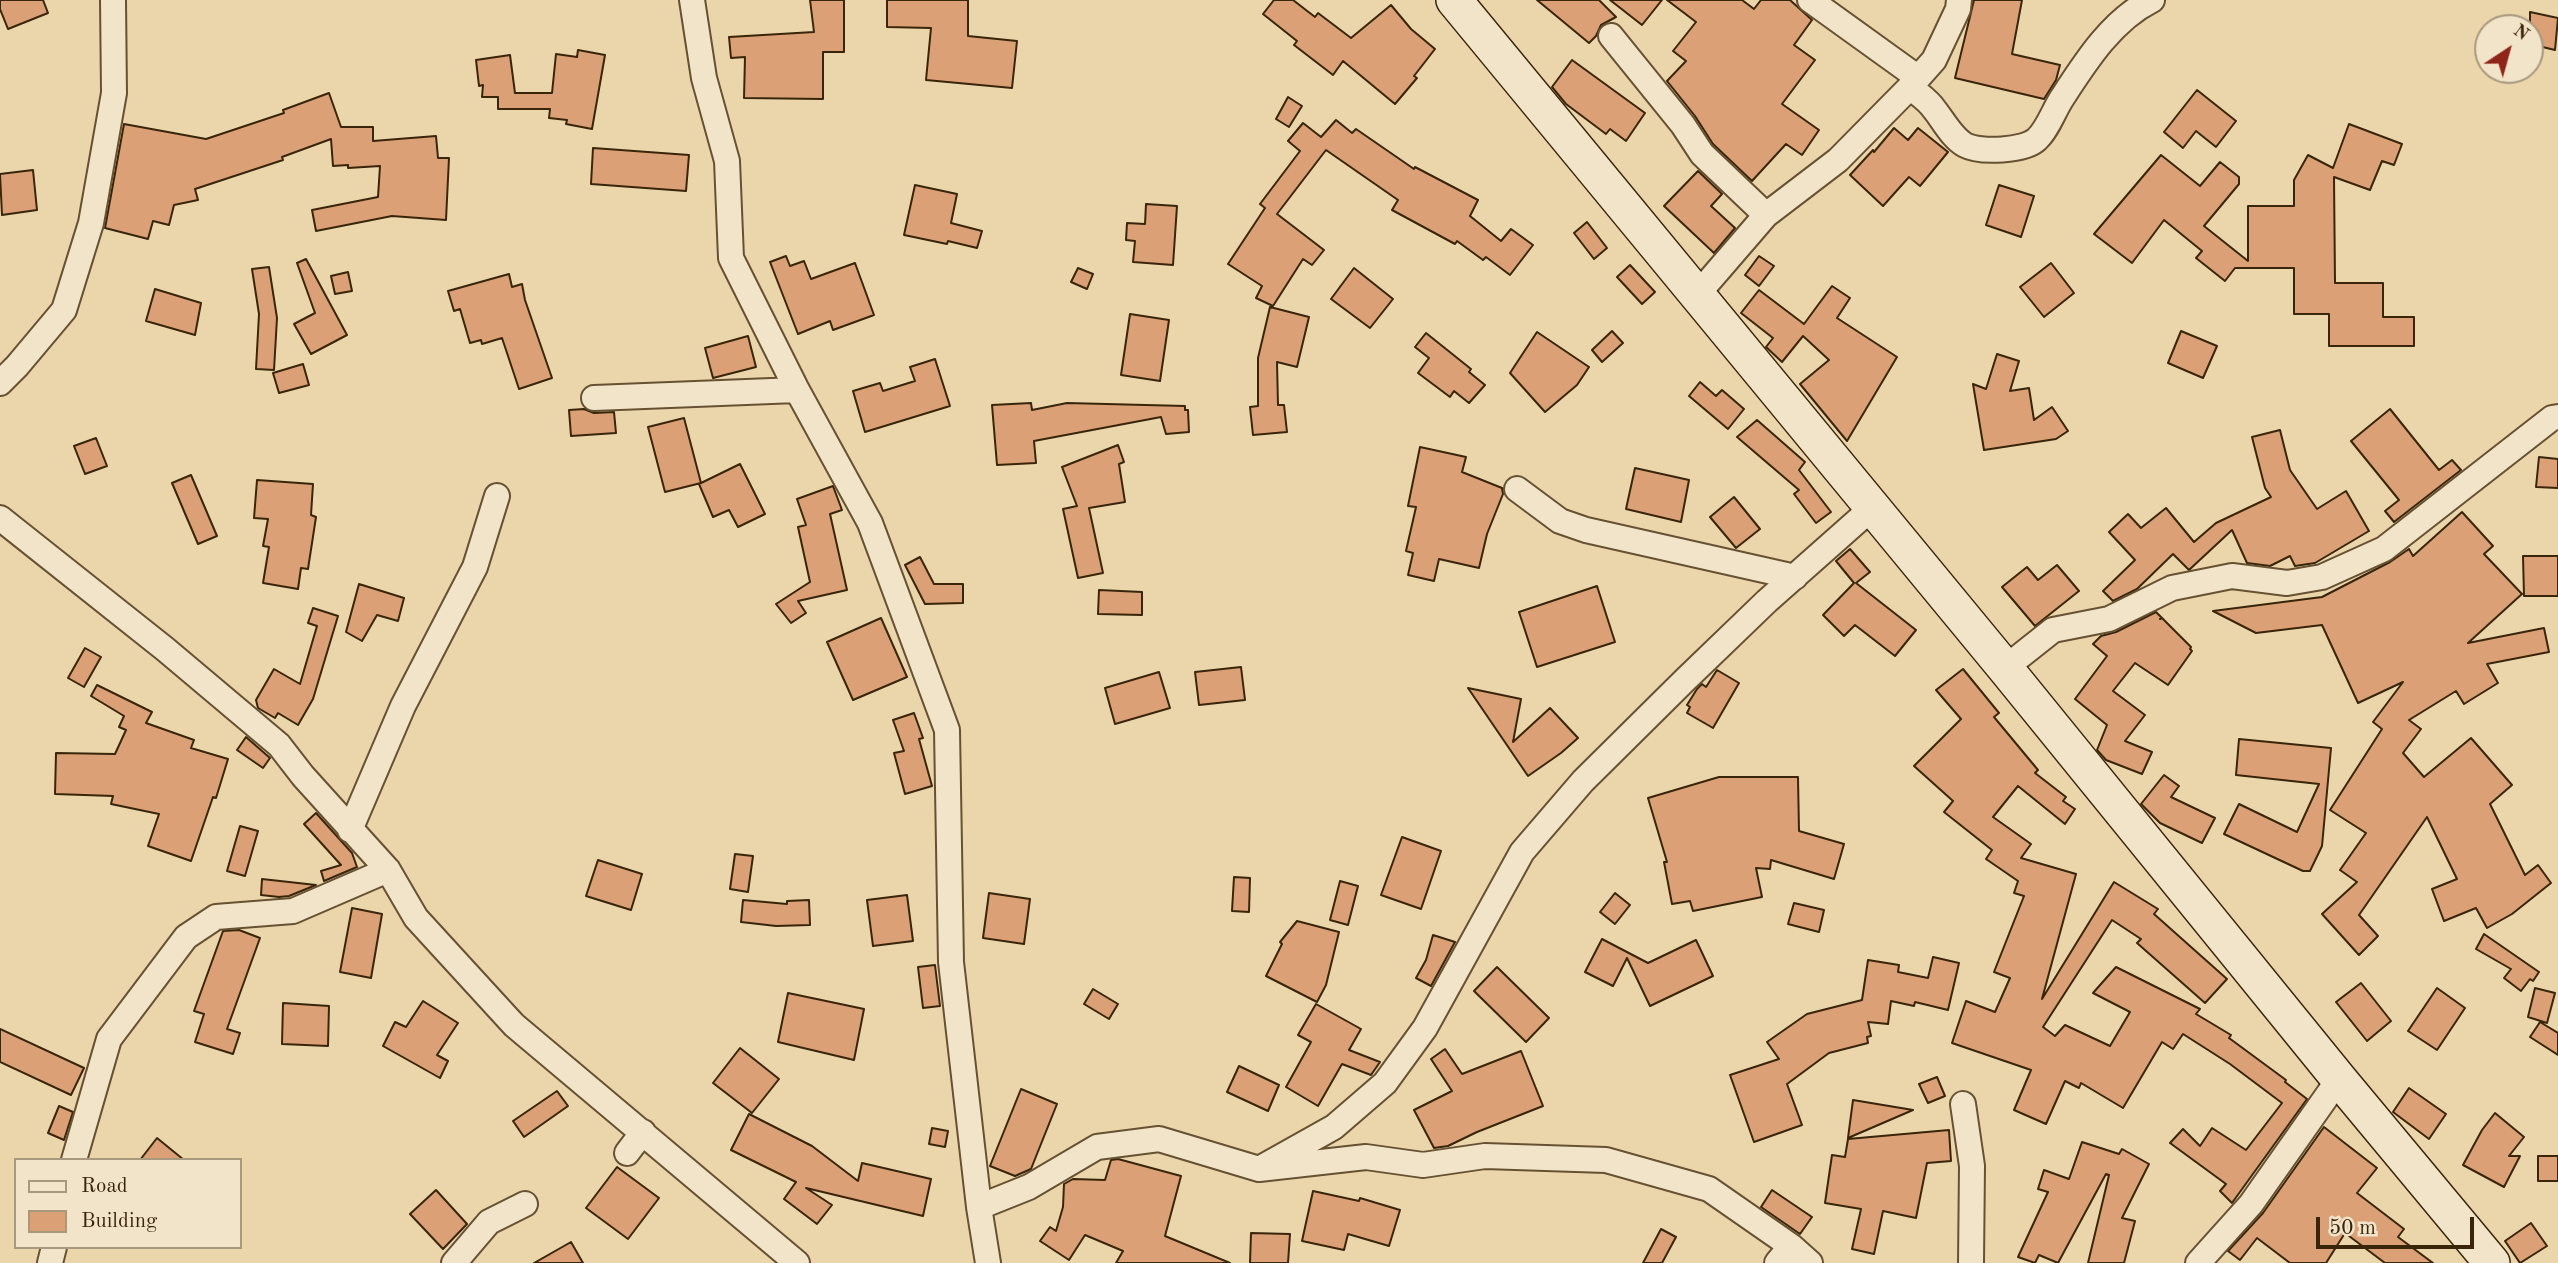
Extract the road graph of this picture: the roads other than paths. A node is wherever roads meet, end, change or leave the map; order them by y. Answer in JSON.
{"nodes":[{"id":1,"x":113,"y":0,"type":"edge"},
{"id":2,"x":691,"y":0,"type":"edge"},
{"id":3,"x":1454,"y":0,"type":"edge"},
{"id":4,"x":1810,"y":0,"type":"edge"},
{"id":5,"x":1959,"y":0,"type":"edge"},
{"id":6,"x":2152,"y":0,"type":"edge"},
{"id":7,"x":1611,"y":36,"type":"dead end"},
{"id":8,"x":1914,"y":82,"type":"junction"},
{"id":9,"x":1766,"y":215,"type":"junction"},
{"id":10,"x":1697,"y":295,"type":"junction"},
{"id":11,"x":0,"y":383,"type":"edge"},
{"id":12,"x":797,"y":390,"type":"junction"},
{"id":13,"x":594,"y":398,"type":"dead end"},
{"id":14,"x":2558,"y":417,"type":"edge"},
{"id":15,"x":1517,"y":489,"type":"dead end"},
{"id":16,"x":497,"y":496,"type":"dead end"},
{"id":17,"x":1872,"y":508,"type":"junction"},
{"id":18,"x":0,"y":518,"type":"edge"},
{"id":19,"x":1795,"y":577,"type":"junction"},
{"id":20,"x":2005,"y":668,"type":"junction"},
{"id":21,"x":350,"y":830,"type":"junction"},
{"id":22,"x":388,"y":870,"type":"junction"},
{"id":23,"x":2339,"y":1079,"type":"junction"},
{"id":24,"x":1963,"y":1104,"type":"dead end"},
{"id":25,"x":643,"y":1132,"type":"junction"},
{"id":26,"x":627,"y":1153,"type":"dead end"},
{"id":27,"x":75,"y":1158,"type":"edge"},
{"id":28,"x":1259,"y":1169,"type":"junction"},
{"id":29,"x":525,"y":1204,"type":"dead end"},
{"id":30,"x":979,"y":1207,"type":"junction"},
{"id":31,"x":1784,"y":1254,"type":"edge"},
{"id":32,"x":454,"y":1263,"type":"edge"},
{"id":33,"x":797,"y":1263,"type":"edge"},
{"id":34,"x":988,"y":1263,"type":"edge"},
{"id":35,"x":1810,"y":1263,"type":"edge"},
{"id":36,"x":1971,"y":1263,"type":"edge"},
{"id":37,"x":2197,"y":1263,"type":"edge"},
{"id":38,"x":2492,"y":1263,"type":"edge"}],
"edges":[{"from":1,"to":11,"type":"street"},
{"from":2,"to":12,"type":"street"},
{"from":3,"to":10,"type":"main road"},
{"from":4,"to":8,"type":"street"},
{"from":5,"to":8,"type":"street"},
{"from":6,"to":8,"type":"street"},
{"from":7,"to":9,"type":"street"},
{"from":8,"to":9,"type":"street"},
{"from":9,"to":10,"type":"street"},
{"from":10,"to":17,"type":"main road"},
{"from":12,"to":13,"type":"street"},
{"from":12,"to":30,"type":"street"},
{"from":14,"to":20,"type":"street"},
{"from":15,"to":19,"type":"street"},
{"from":16,"to":21,"type":"street"},
{"from":17,"to":19,"type":"street"},
{"from":17,"to":20,"type":"main road"},
{"from":18,"to":21,"type":"street"},
{"from":19,"to":28,"type":"street"},
{"from":20,"to":23,"type":"main road"},
{"from":21,"to":22,"type":"street"},
{"from":22,"to":25,"type":"street"},
{"from":22,"to":27,"type":"street"},
{"from":23,"to":37,"type":"street"},
{"from":23,"to":38,"type":"main road"},
{"from":24,"to":36,"type":"street"},
{"from":25,"to":26,"type":"street"},
{"from":25,"to":33,"type":"street"},
{"from":28,"to":30,"type":"street"},
{"from":28,"to":31,"type":"street"},
{"from":29,"to":32,"type":"street"},
{"from":30,"to":34,"type":"street"},
{"from":31,"to":35,"type":"street"}]}
